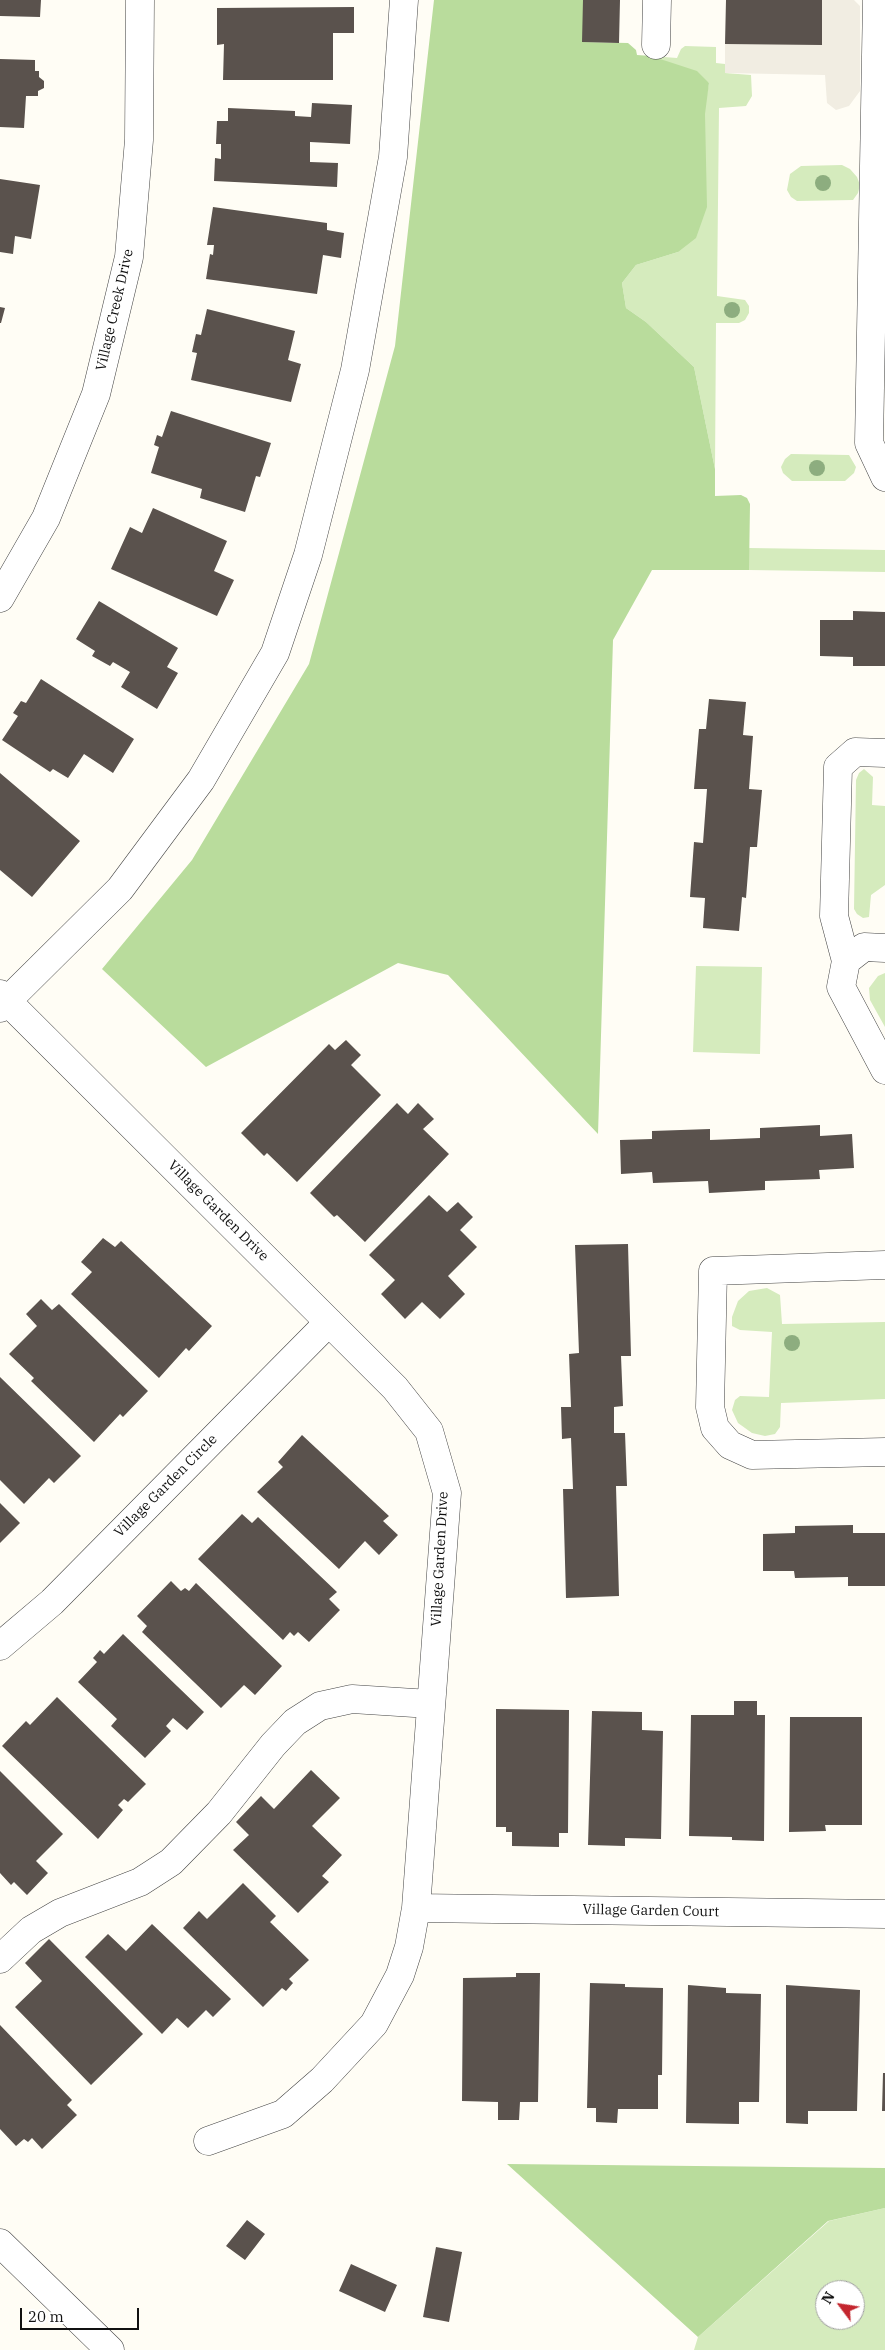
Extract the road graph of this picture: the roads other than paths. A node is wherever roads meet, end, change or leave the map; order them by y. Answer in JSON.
{"nodes":[{"id":1,"x":140,"y":0,"type":"edge"},
{"id":2,"x":404,"y":0,"type":"edge"},
{"id":3,"x":657,"y":0,"type":"edge"},
{"id":4,"x":877,"y":0,"type":"edge"},
{"id":5,"x":656,"y":45,"type":"dead end"},
{"id":6,"x":885,"y":476,"type":"edge"},
{"id":7,"x":0,"y":598,"type":"edge"},
{"id":8,"x":885,"y":753,"type":"edge"},
{"id":9,"x":885,"y":948,"type":"edge"},
{"id":10,"x":846,"y":961,"type":"junction"},
{"id":11,"x":3,"y":1001,"type":"edge"},
{"id":12,"x":885,"y":1070,"type":"edge"},
{"id":13,"x":885,"y":1265,"type":"edge"},
{"id":14,"x":329,"y":1322,"type":"junction"},
{"id":15,"x":885,"y":1452,"type":"edge"},
{"id":16,"x":0,"y":1646,"type":"edge"},
{"id":17,"x":430,"y":1704,"type":"junction"},
{"id":18,"x":416,"y":1908,"type":"junction"},
{"id":19,"x":885,"y":1914,"type":"edge"},
{"id":20,"x":0,"y":1959,"type":"edge"},
{"id":21,"x":208,"y":2141,"type":"dead end"},
{"id":22,"x":0,"y":2243,"type":"edge"},
{"id":23,"x":110,"y":2350,"type":"edge"}],
"edges":[{"from":1,"to":7,"type":"street","name":"Village Creek Drive"},
{"from":2,"to":11,"type":"street"},
{"from":3,"to":5,"type":"street"},
{"from":4,"to":6,"type":"street"},
{"from":8,"to":10,"type":"street"},
{"from":9,"to":10,"type":"street"},
{"from":10,"to":12,"type":"street"},
{"from":11,"to":14,"type":"street","name":"Village Garden Drive"},
{"from":13,"to":15,"type":"street"},
{"from":14,"to":16,"type":"street","name":"Village Garden Circle"},
{"from":14,"to":17,"type":"street","name":"Village Garden Drive"},
{"from":17,"to":18,"type":"street","name":"Village Garden Drive"},
{"from":17,"to":20,"type":"street"},
{"from":18,"to":19,"type":"street","name":"Village Garden Court"},
{"from":18,"to":21,"type":"street","name":"Village Garden Drive"},
{"from":22,"to":23,"type":"street"}]}
